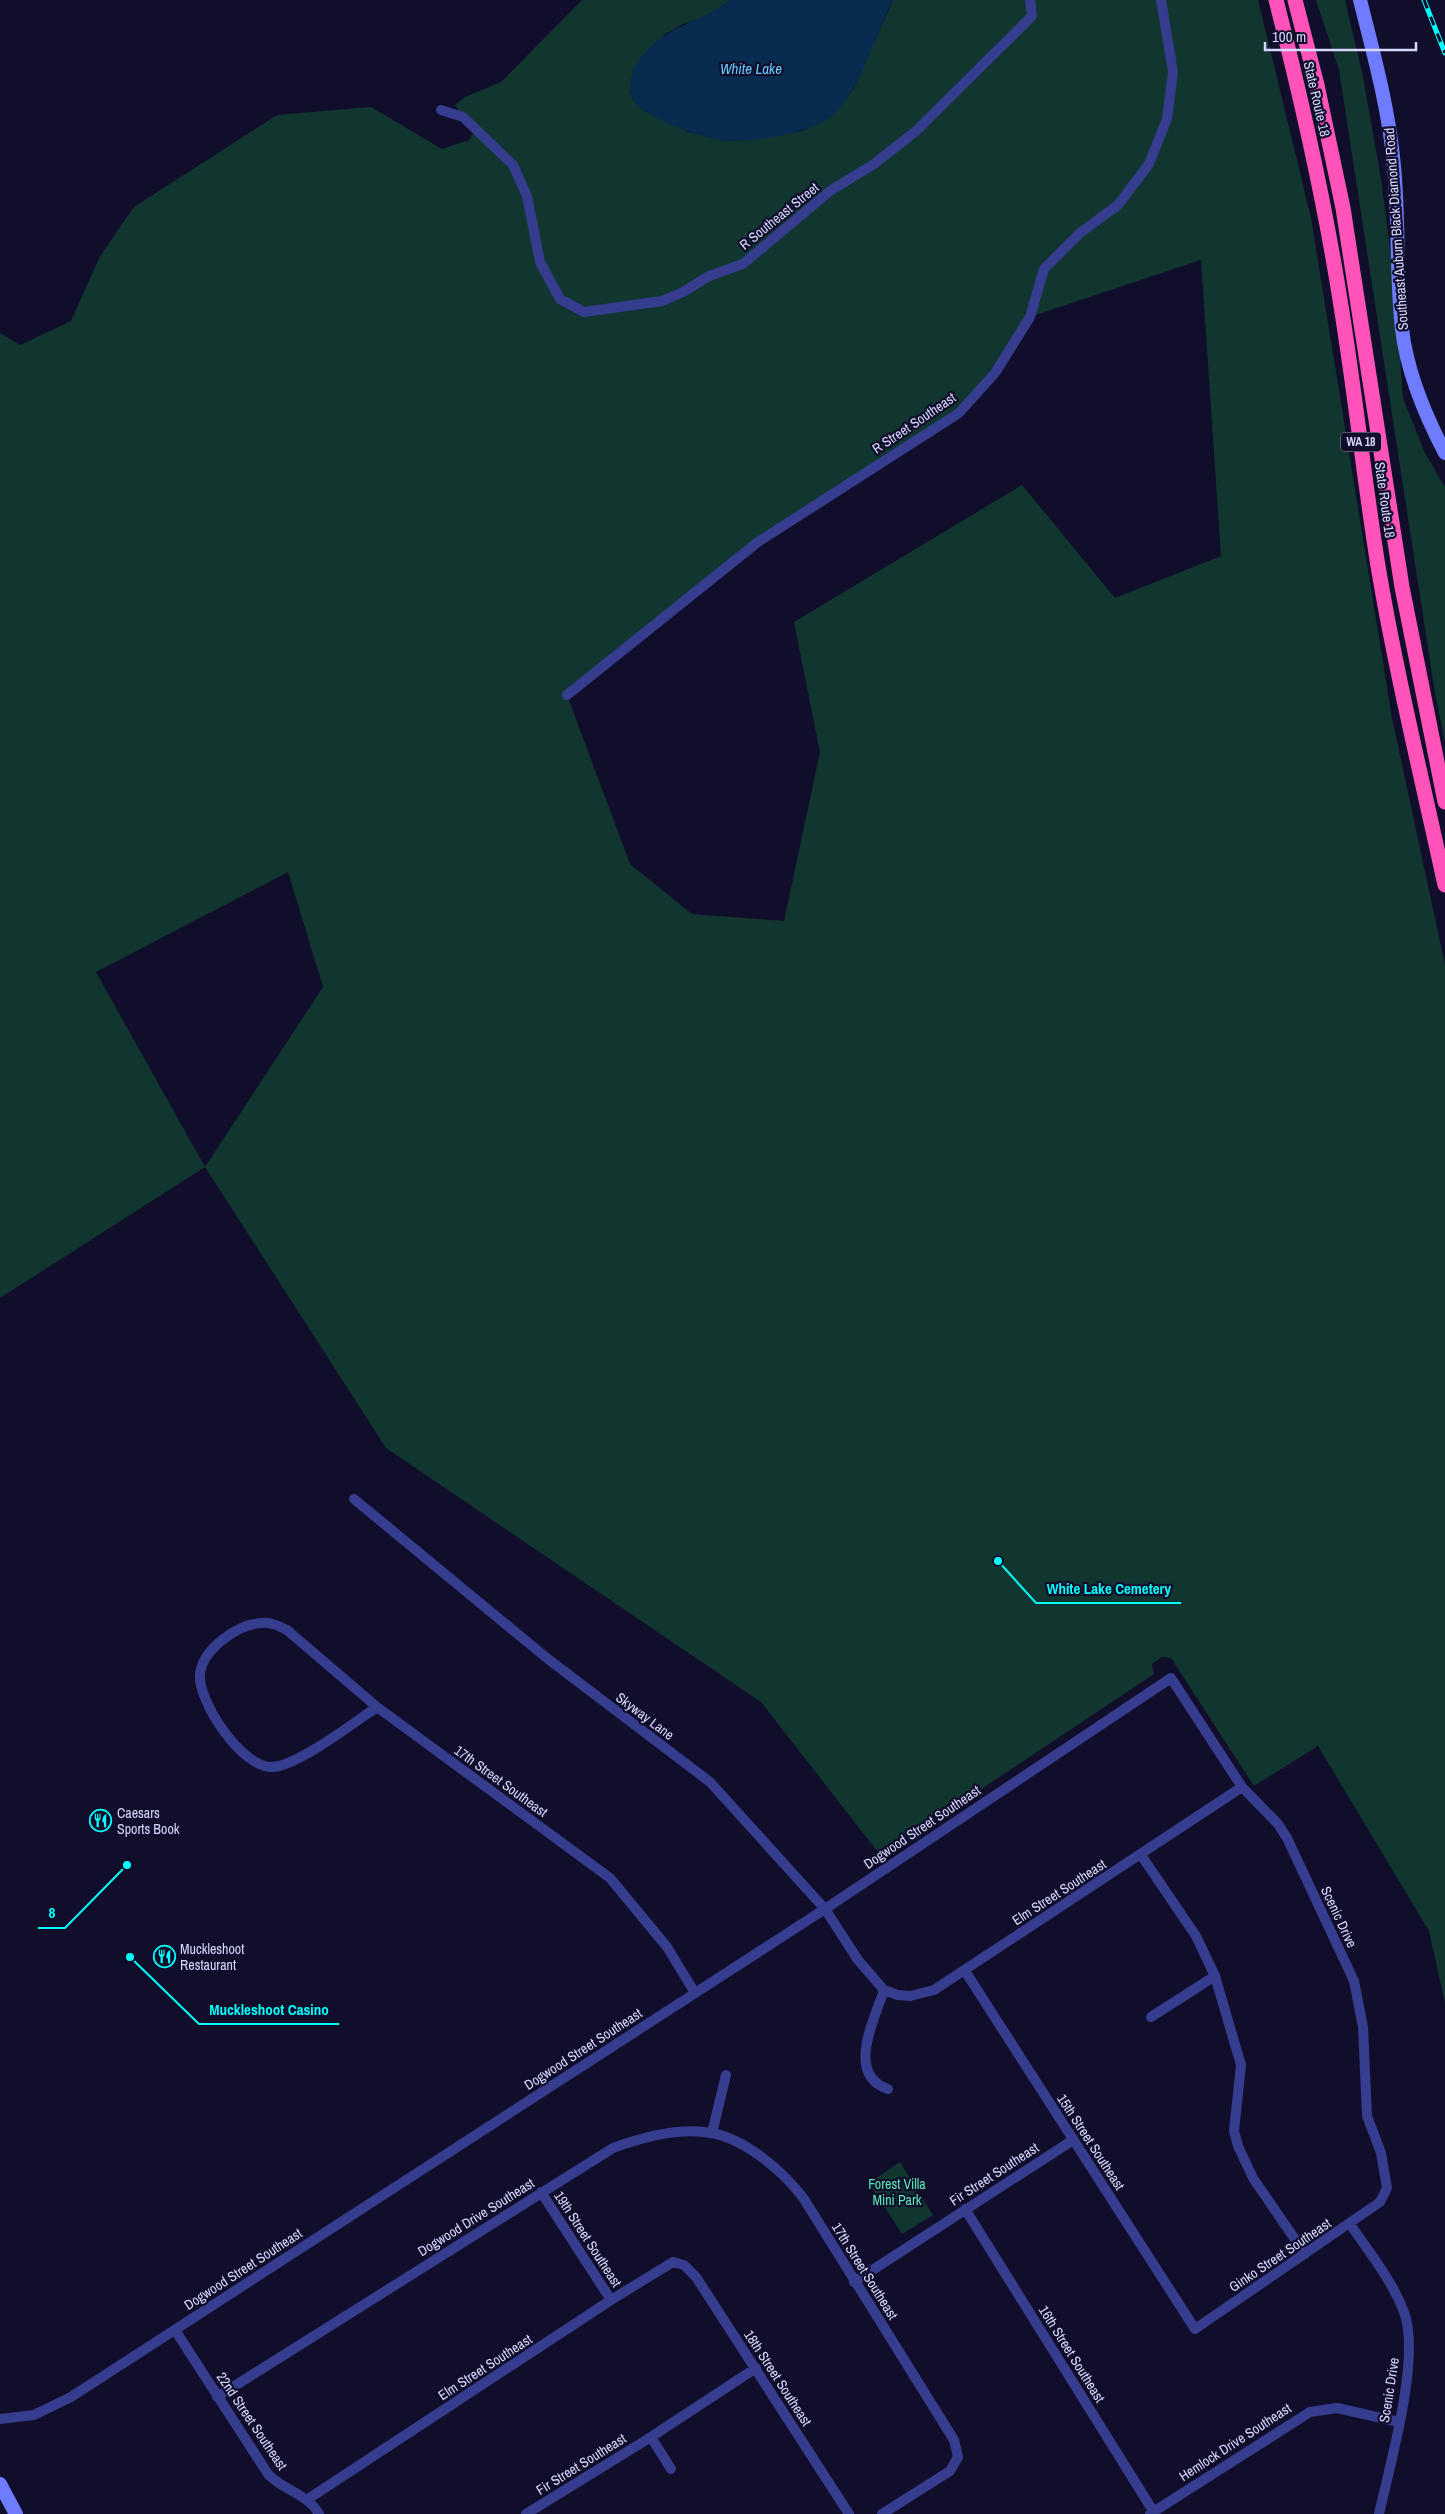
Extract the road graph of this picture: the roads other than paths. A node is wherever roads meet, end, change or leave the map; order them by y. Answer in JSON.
{"nodes":[{"id":1,"x":1030,"y":0,"type":"edge"},
{"id":2,"x":1161,"y":0,"type":"edge"},
{"id":3,"x":1276,"y":0,"type":"edge"},
{"id":4,"x":1295,"y":0,"type":"edge"},
{"id":5,"x":1360,"y":0,"type":"edge"},
{"id":6,"x":441,"y":110,"type":"dead end"},
{"id":7,"x":1445,"y":453,"type":"edge"},
{"id":8,"x":567,"y":695,"type":"dead end"},
{"id":9,"x":1445,"y":802,"type":"edge"},
{"id":10,"x":1445,"y":885,"type":"edge"},
{"id":11,"x":354,"y":1499,"type":"dead end"},
{"id":12,"x":1171,"y":1678,"type":"joint"},
{"id":13,"x":377,"y":1707,"type":"junction"},
{"id":14,"x":1242,"y":1787,"type":"junction"},
{"id":15,"x":1141,"y":1855,"type":"junction"},
{"id":16,"x":825,"y":1909,"type":"junction"},
{"id":17,"x":965,"y":1971,"type":"junction"},
{"id":18,"x":1215,"y":1976,"type":"junction"},
{"id":19,"x":884,"y":1990,"type":"junction"},
{"id":20,"x":695,"y":1993,"type":"junction"},
{"id":21,"x":1151,"y":2018,"type":"dead end"},
{"id":22,"x":726,"y":2075,"type":"dead end"},
{"id":23,"x":888,"y":2088,"type":"dead end"},
{"id":24,"x":712,"y":2133,"type":"junction"},
{"id":25,"x":1073,"y":2140,"type":"junction"},
{"id":26,"x":541,"y":2192,"type":"junction"},
{"id":27,"x":1380,"y":2202,"type":"joint"},
{"id":28,"x":965,"y":2209,"type":"junction"},
{"id":29,"x":1350,"y":2224,"type":"junction"},
{"id":30,"x":1304,"y":2254,"type":"junction"},
{"id":31,"x":678,"y":2263,"type":"joint"},
{"id":32,"x":854,"y":2282,"type":"junction"},
{"id":33,"x":611,"y":2300,"type":"junction"},
{"id":34,"x":1195,"y":2328,"type":"joint"},
{"id":35,"x":175,"y":2330,"type":"junction"},
{"id":36,"x":756,"y":2368,"type":"junction"},
{"id":37,"x":218,"y":2397,"type":"junction"},
{"id":38,"x":0,"y":2419,"type":"edge"},
{"id":39,"x":1399,"y":2422,"type":"junction"},
{"id":40,"x":651,"y":2437,"type":"junction"},
{"id":41,"x":671,"y":2469,"type":"dead end"},
{"id":42,"x":0,"y":2484,"type":"edge"},
{"id":43,"x":308,"y":2499,"type":"junction"},
{"id":44,"x":1153,"y":2513,"type":"edge"},
{"id":45,"x":16,"y":2514,"type":"edge"},
{"id":46,"x":319,"y":2514,"type":"edge"},
{"id":47,"x":526,"y":2514,"type":"edge"},
{"id":48,"x":849,"y":2514,"type":"edge"},
{"id":49,"x":882,"y":2514,"type":"edge"},
{"id":50,"x":1379,"y":2514,"type":"edge"}],
"edges":[{"from":1,"to":6,"type":"street","name":"R Southeast Street"},
{"from":2,"to":8,"type":"street","name":"R Street Southeast"},
{"from":3,"to":10,"type":"highway","name":"State Route 18","number":"WA 18"},
{"from":4,"to":9,"type":"highway","name":"State Route 18","number":"WA 18"},
{"from":5,"to":7,"type":"main road","name":"Southeast Auburn Black Diamond Road"},
{"from":11,"to":16,"type":"street","name":"Skyway Lane"},
{"from":12,"to":14,"type":"street","name":"Scenic Drive"},
{"from":12,"to":16,"type":"street","name":"Dogwood Street Southeast"},
{"from":13,"to":13,"type":"street","name":"17th Street Southeast"},
{"from":13,"to":20,"type":"street","name":"17th Street Southeast"},
{"from":14,"to":15,"type":"street","name":"Elm Street Southeast"},
{"from":14,"to":27,"type":"street","name":"Scenic Drive"},
{"from":15,"to":17,"type":"street","name":"Elm Street Southeast"},
{"from":15,"to":18,"type":"street"},
{"from":16,"to":19,"type":"street","name":"Skyway Lane"},
{"from":16,"to":20,"type":"street","name":"Dogwood Street Southeast"},
{"from":17,"to":19,"type":"street","name":"Elm Street Southeast"},
{"from":17,"to":25,"type":"street","name":"15th Street Southeast"},
{"from":18,"to":21,"type":"street"},
{"from":18,"to":30,"type":"street"},
{"from":19,"to":23,"type":"street"},
{"from":20,"to":35,"type":"street","name":"Dogwood Street Southeast"},
{"from":22,"to":24,"type":"street"},
{"from":24,"to":26,"type":"street","name":"Dogwood Drive Southeast"},
{"from":24,"to":32,"type":"street","name":"17th Street Southeast"},
{"from":25,"to":28,"type":"street","name":"Fir Street Southeast"},
{"from":25,"to":34,"type":"street","name":"15th Street Southeast"},
{"from":26,"to":33,"type":"street","name":"19th Street Southeast"},
{"from":26,"to":37,"type":"street","name":"Dogwood Drive Southeast"},
{"from":27,"to":29,"type":"street","name":"Ginko Street Southeast"},
{"from":28,"to":32,"type":"street","name":"Fir Street Southeast"},
{"from":28,"to":44,"type":"street","name":"16th Street Southeast"},
{"from":29,"to":30,"type":"street","name":"Ginko Street Southeast"},
{"from":29,"to":39,"type":"street","name":"Scenic Drive"},
{"from":30,"to":34,"type":"street","name":"Ginko Street Southeast"},
{"from":31,"to":33,"type":"street","name":"Elm Street Southeast"},
{"from":31,"to":36,"type":"street","name":"18th Street Southeast"},
{"from":32,"to":49,"type":"street","name":"17th Street Southeast"},
{"from":33,"to":43,"type":"street","name":"Elm Street Southeast"},
{"from":35,"to":37,"type":"street","name":"22nd Street Southeast"},
{"from":35,"to":38,"type":"street","name":"Dogwood Street Southeast"},
{"from":36,"to":40,"type":"street","name":"Fir Street Southeast"},
{"from":36,"to":48,"type":"street","name":"18th Street Southeast"},
{"from":37,"to":43,"type":"street","name":"22nd Street Southeast"},
{"from":39,"to":44,"type":"street","name":"Hemlock Drive Southeast"},
{"from":39,"to":50,"type":"street","name":"Scenic Drive"},
{"from":40,"to":41,"type":"street"},
{"from":40,"to":47,"type":"street","name":"Fir Street Southeast"},
{"from":42,"to":45,"type":"main road"},
{"from":43,"to":46,"type":"street","name":"22nd Street Southeast"}]}
